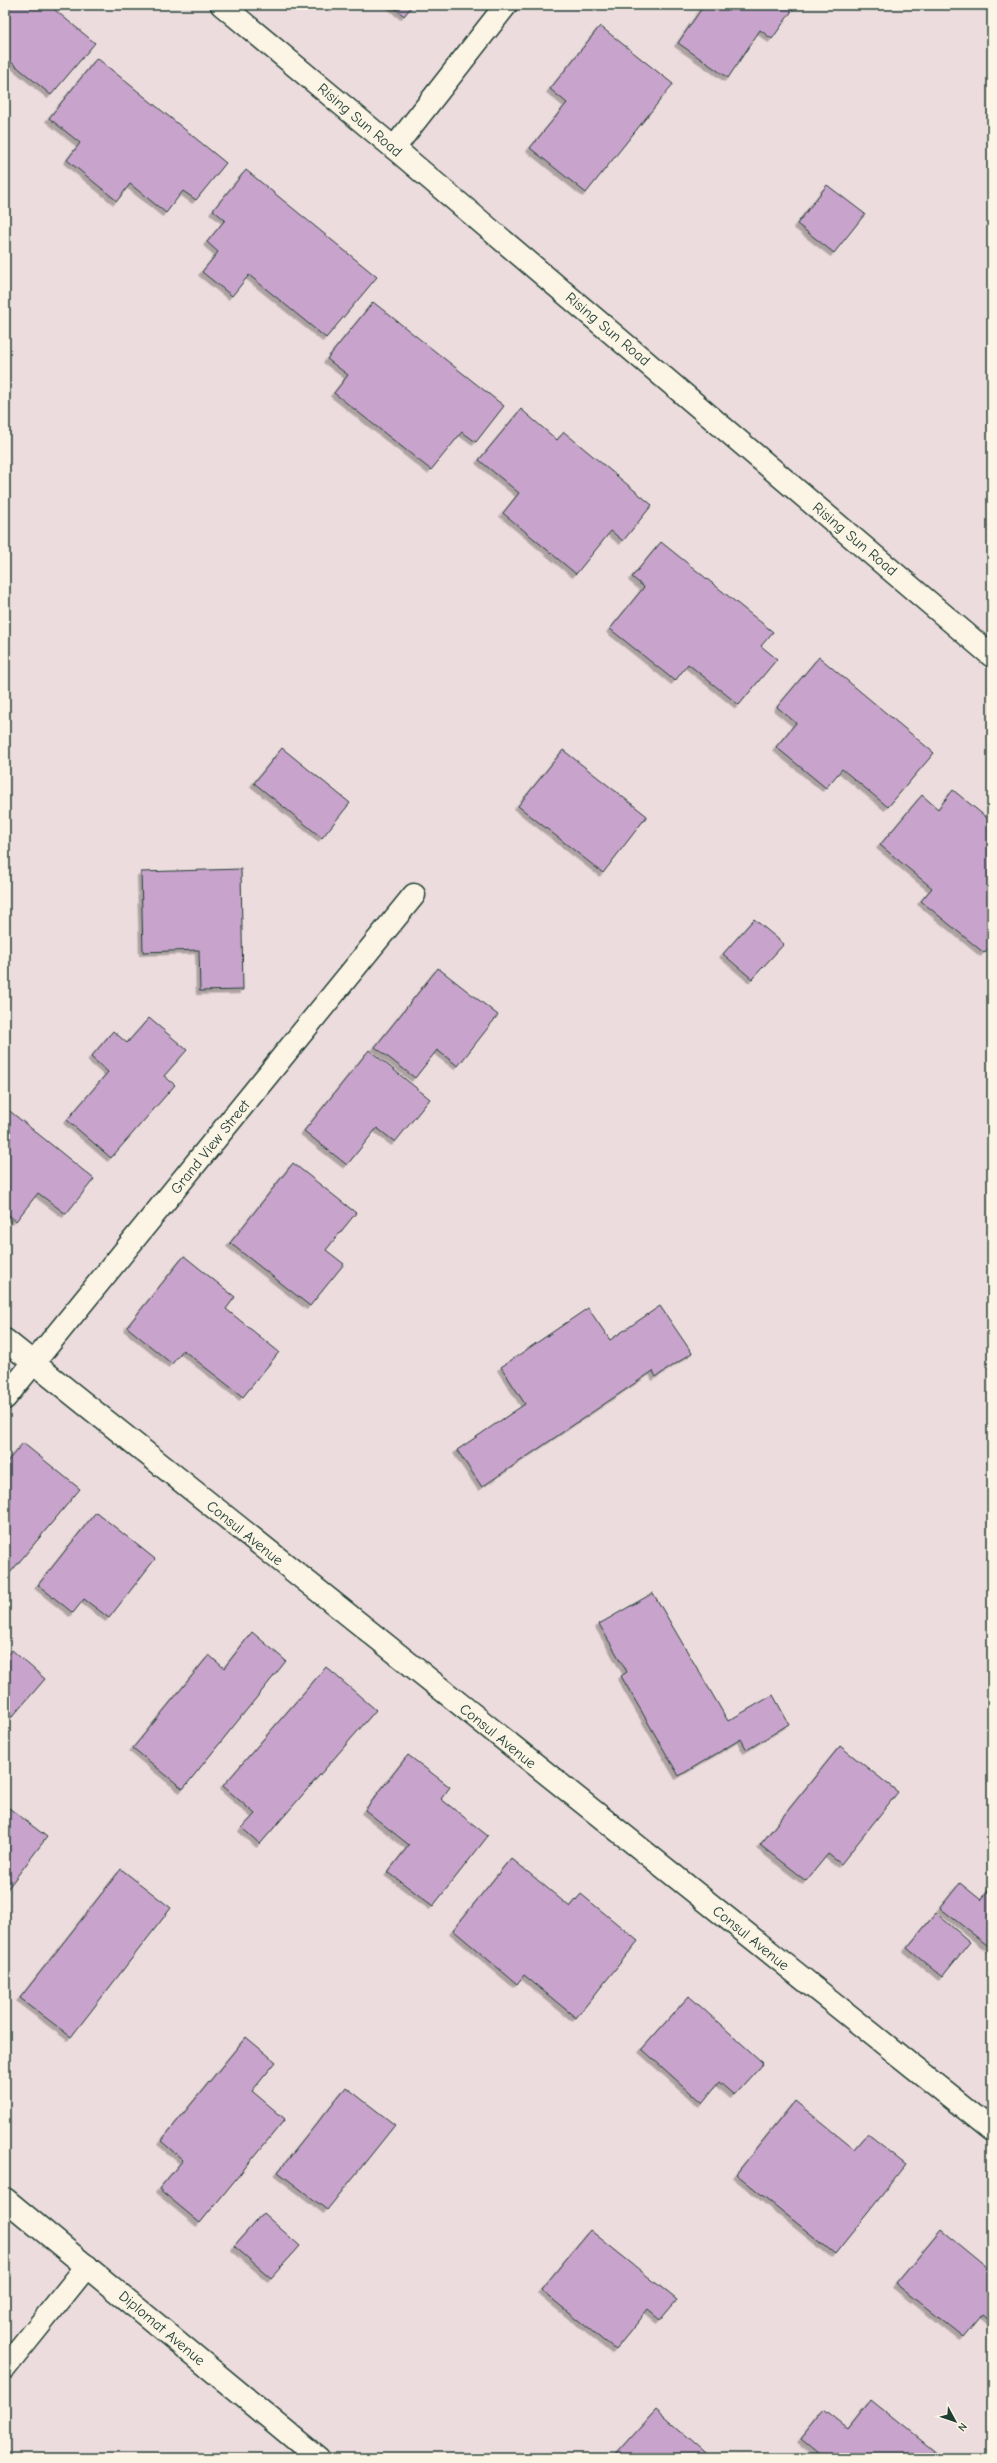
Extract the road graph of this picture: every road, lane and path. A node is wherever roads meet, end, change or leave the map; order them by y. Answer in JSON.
{"nodes":[{"id":1,"x":222,"y":5,"type":"edge"},
{"id":2,"x":506,"y":5,"type":"edge"},
{"id":3,"x":394,"y":148,"type":"junction"},
{"id":4,"x":992,"y":656,"type":"edge"},
{"id":5,"x":414,"y":895,"type":"dead end"},
{"id":6,"x":5,"y":1340,"type":"edge"},
{"id":7,"x":34,"y":1364,"type":"junction"},
{"id":8,"x":5,"y":1398,"type":"edge"},
{"id":9,"x":992,"y":2130,"type":"edge"},
{"id":10,"x":5,"y":2199,"type":"edge"},
{"id":11,"x":87,"y":2266,"type":"junction"},
{"id":12,"x":5,"y":2368,"type":"edge"},
{"id":13,"x":318,"y":2458,"type":"edge"}],
"edges":[{"from":1,"to":3,"type":"street","name":"Rising Sun Road"},
{"from":2,"to":3,"type":"street"},
{"from":3,"to":4,"type":"street","name":"Rising Sun Road"},
{"from":5,"to":7,"type":"street","name":"Grand View Street"},
{"from":6,"to":7,"type":"street","name":"Consul Avenue"},
{"from":7,"to":8,"type":"street","name":"Grand View Street"},
{"from":7,"to":9,"type":"street","name":"Consul Avenue"},
{"from":10,"to":11,"type":"street","name":"Diplomat Avenue"},
{"from":11,"to":12,"type":"street"},
{"from":11,"to":13,"type":"street","name":"Diplomat Avenue"}]}
